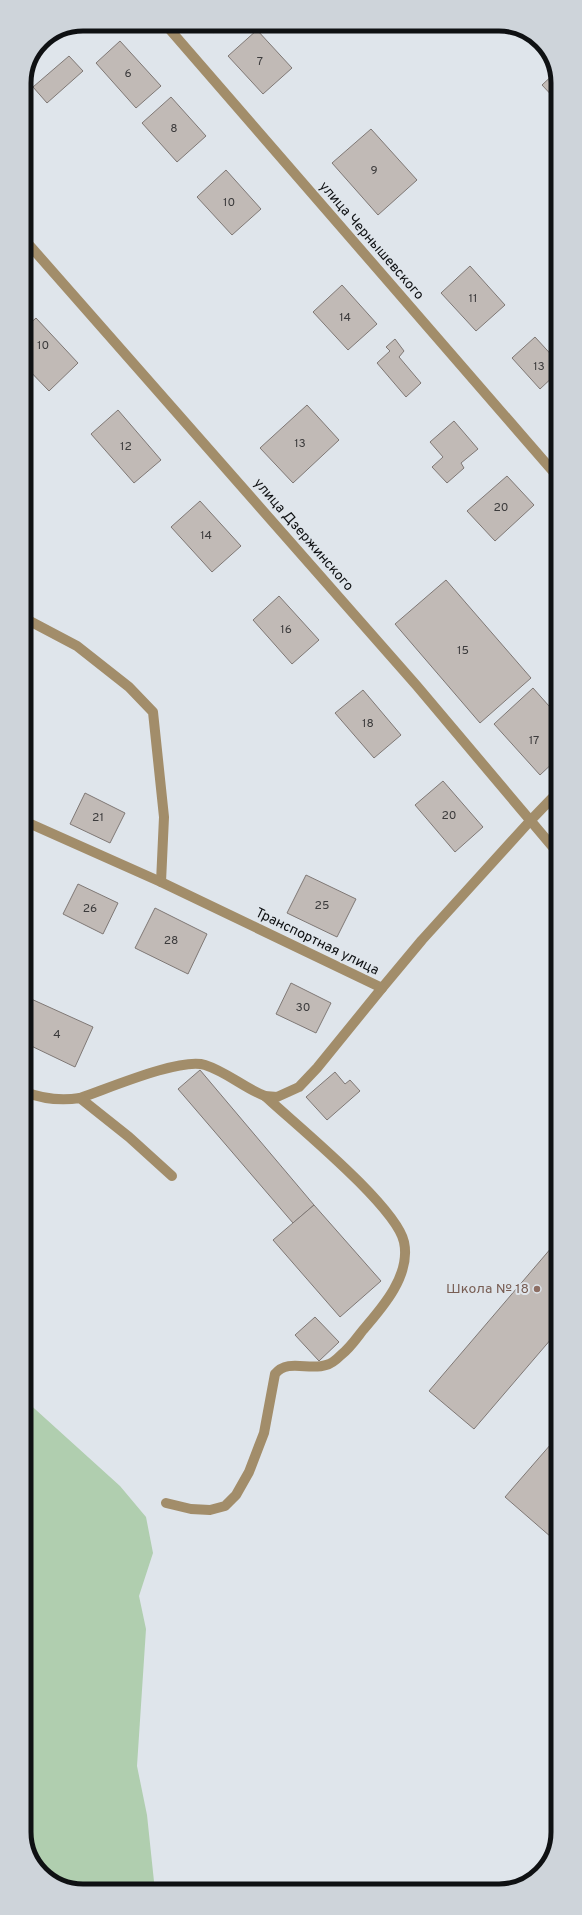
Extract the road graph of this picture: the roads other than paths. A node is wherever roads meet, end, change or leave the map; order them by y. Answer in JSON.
{"nodes":[{"id":1,"x":171,"y":31,"type":"edge"},
{"id":2,"x":31,"y":247,"type":"edge"},
{"id":3,"x":551,"y":469,"type":"edge"},
{"id":4,"x":31,"y":622,"type":"edge"},
{"id":5,"x":551,"y":800,"type":"edge"},
{"id":6,"x":530,"y":820,"type":"junction"},
{"id":7,"x":31,"y":824,"type":"edge"},
{"id":8,"x":551,"y":845,"type":"edge"},
{"id":9,"x":161,"y":882,"type":"junction"},
{"id":10,"x":382,"y":988,"type":"junction"},
{"id":11,"x":31,"y":1095,"type":"edge"},
{"id":12,"x":265,"y":1096,"type":"junction"},
{"id":13,"x":80,"y":1098,"type":"junction"},
{"id":14,"x":172,"y":1176,"type":"dead end"},
{"id":15,"x":166,"y":1502,"type":"dead end"}],
"edges":[{"from":1,"to":3,"type":"street","name":"улица Чернышевского"},
{"from":2,"to":6,"type":"street","name":"улица Дзержинского"},
{"from":4,"to":9,"type":"street"},
{"from":5,"to":6,"type":"street","name":"Транспортная улица"},
{"from":6,"to":8,"type":"street","name":"улица Дзержинского"},
{"from":6,"to":10,"type":"street","name":"Транспортная улица"},
{"from":7,"to":9,"type":"street","name":"Транспортная улица"},
{"from":9,"to":10,"type":"street","name":"Транспортная улица"},
{"from":10,"to":12,"type":"street"},
{"from":11,"to":13,"type":"street"},
{"from":12,"to":13,"type":"street"},
{"from":12,"to":15,"type":"street"},
{"from":13,"to":14,"type":"street"}]}
